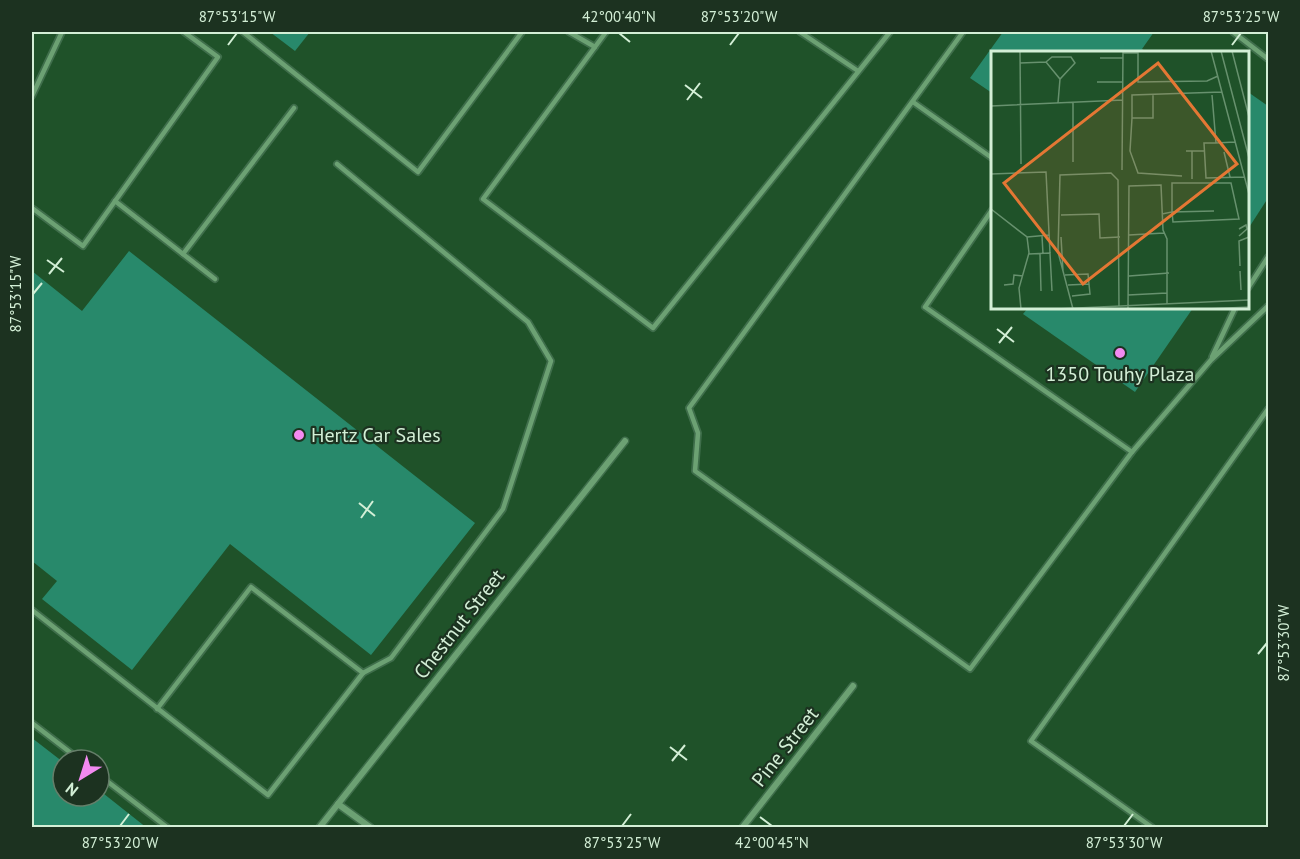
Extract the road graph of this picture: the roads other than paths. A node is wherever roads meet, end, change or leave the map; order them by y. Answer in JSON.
{"nodes":[{"id":1,"x":62,"y":32,"type":"edge"},
{"id":2,"x":184,"y":32,"type":"edge"},
{"id":3,"x":243,"y":32,"type":"edge"},
{"id":4,"x":522,"y":32,"type":"edge"},
{"id":5,"x":569,"y":32,"type":"edge"},
{"id":6,"x":606,"y":32,"type":"edge"},
{"id":7,"x":800,"y":32,"type":"edge"},
{"id":8,"x":890,"y":32,"type":"edge"},
{"id":9,"x":963,"y":32,"type":"edge"},
{"id":10,"x":1233,"y":32,"type":"edge"},
{"id":11,"x":595,"y":47,"type":"junction"},
{"id":12,"x":1269,"y":59,"type":"edge"},
{"id":13,"x":858,"y":71,"type":"junction"},
{"id":14,"x":32,"y":96,"type":"edge"},
{"id":15,"x":913,"y":102,"type":"junction"},
{"id":16,"x":294,"y":108,"type":"dead end"},
{"id":17,"x":991,"y":157,"type":"edge"},
{"id":18,"x":337,"y":164,"type":"dead end"},
{"id":19,"x":115,"y":201,"type":"junction"},
{"id":20,"x":32,"y":208,"type":"edge"},
{"id":21,"x":991,"y":213,"type":"edge"},
{"id":22,"x":183,"y":254,"type":"junction"},
{"id":23,"x":1269,"y":257,"type":"edge"},
{"id":24,"x":215,"y":279,"type":"dead end"},
{"id":25,"x":1249,"y":287,"type":"edge"},
{"id":26,"x":1269,"y":306,"type":"edge"},
{"id":27,"x":1235,"y":309,"type":"edge"},
{"id":28,"x":1211,"y":360,"type":"junction"},
{"id":29,"x":1269,"y":409,"type":"edge"},
{"id":30,"x":625,"y":441,"type":"dead end"},
{"id":31,"x":1132,"y":452,"type":"junction"},
{"id":32,"x":32,"y":610,"type":"edge"},
{"id":33,"x":363,"y":673,"type":"junction"},
{"id":34,"x":853,"y":686,"type":"dead end"},
{"id":35,"x":157,"y":709,"type":"junction"},
{"id":36,"x":32,"y":723,"type":"edge"},
{"id":37,"x":64,"y":748,"type":"edge"},
{"id":38,"x":111,"y":784,"type":"edge"},
{"id":39,"x":338,"y":804,"type":"junction"},
{"id":40,"x":168,"y":828,"type":"edge"},
{"id":41,"x":319,"y":828,"type":"edge"},
{"id":42,"x":370,"y":828,"type":"edge"},
{"id":43,"x":742,"y":828,"type":"edge"},
{"id":44,"x":1153,"y":828,"type":"edge"}],
"edges":[{"from":1,"to":14,"type":"lane"},
{"from":2,"to":19,"type":"lane"},
{"from":3,"to":4,"type":"lane"},
{"from":5,"to":11,"type":"lane"},
{"from":6,"to":11,"type":"lane"},
{"from":7,"to":13,"type":"lane"},
{"from":8,"to":13,"type":"lane"},
{"from":9,"to":15,"type":"lane"},
{"from":10,"to":12,"type":"lane"},
{"from":11,"to":13,"type":"lane"},
{"from":15,"to":17,"type":"lane"},
{"from":15,"to":31,"type":"lane"},
{"from":16,"to":22,"type":"lane"},
{"from":18,"to":33,"type":"lane"},
{"from":19,"to":20,"type":"lane"},
{"from":19,"to":22,"type":"lane"},
{"from":21,"to":31,"type":"lane"},
{"from":22,"to":24,"type":"lane"},
{"from":23,"to":25,"type":"lane"},
{"from":26,"to":28,"type":"lane"},
{"from":27,"to":28,"type":"lane"},
{"from":28,"to":31,"type":"lane"},
{"from":29,"to":44,"type":"lane"},
{"from":30,"to":39,"type":"street","name":"Chestnut Street"},
{"from":32,"to":35,"type":"lane"},
{"from":33,"to":35,"type":"lane"},
{"from":33,"to":35,"type":"lane"},
{"from":34,"to":43,"type":"street","name":"Pine Street"},
{"from":36,"to":37,"type":"lane"},
{"from":38,"to":40,"type":"lane"},
{"from":39,"to":41,"type":"street","name":"Chestnut Street"},
{"from":39,"to":42,"type":"street"}]}
